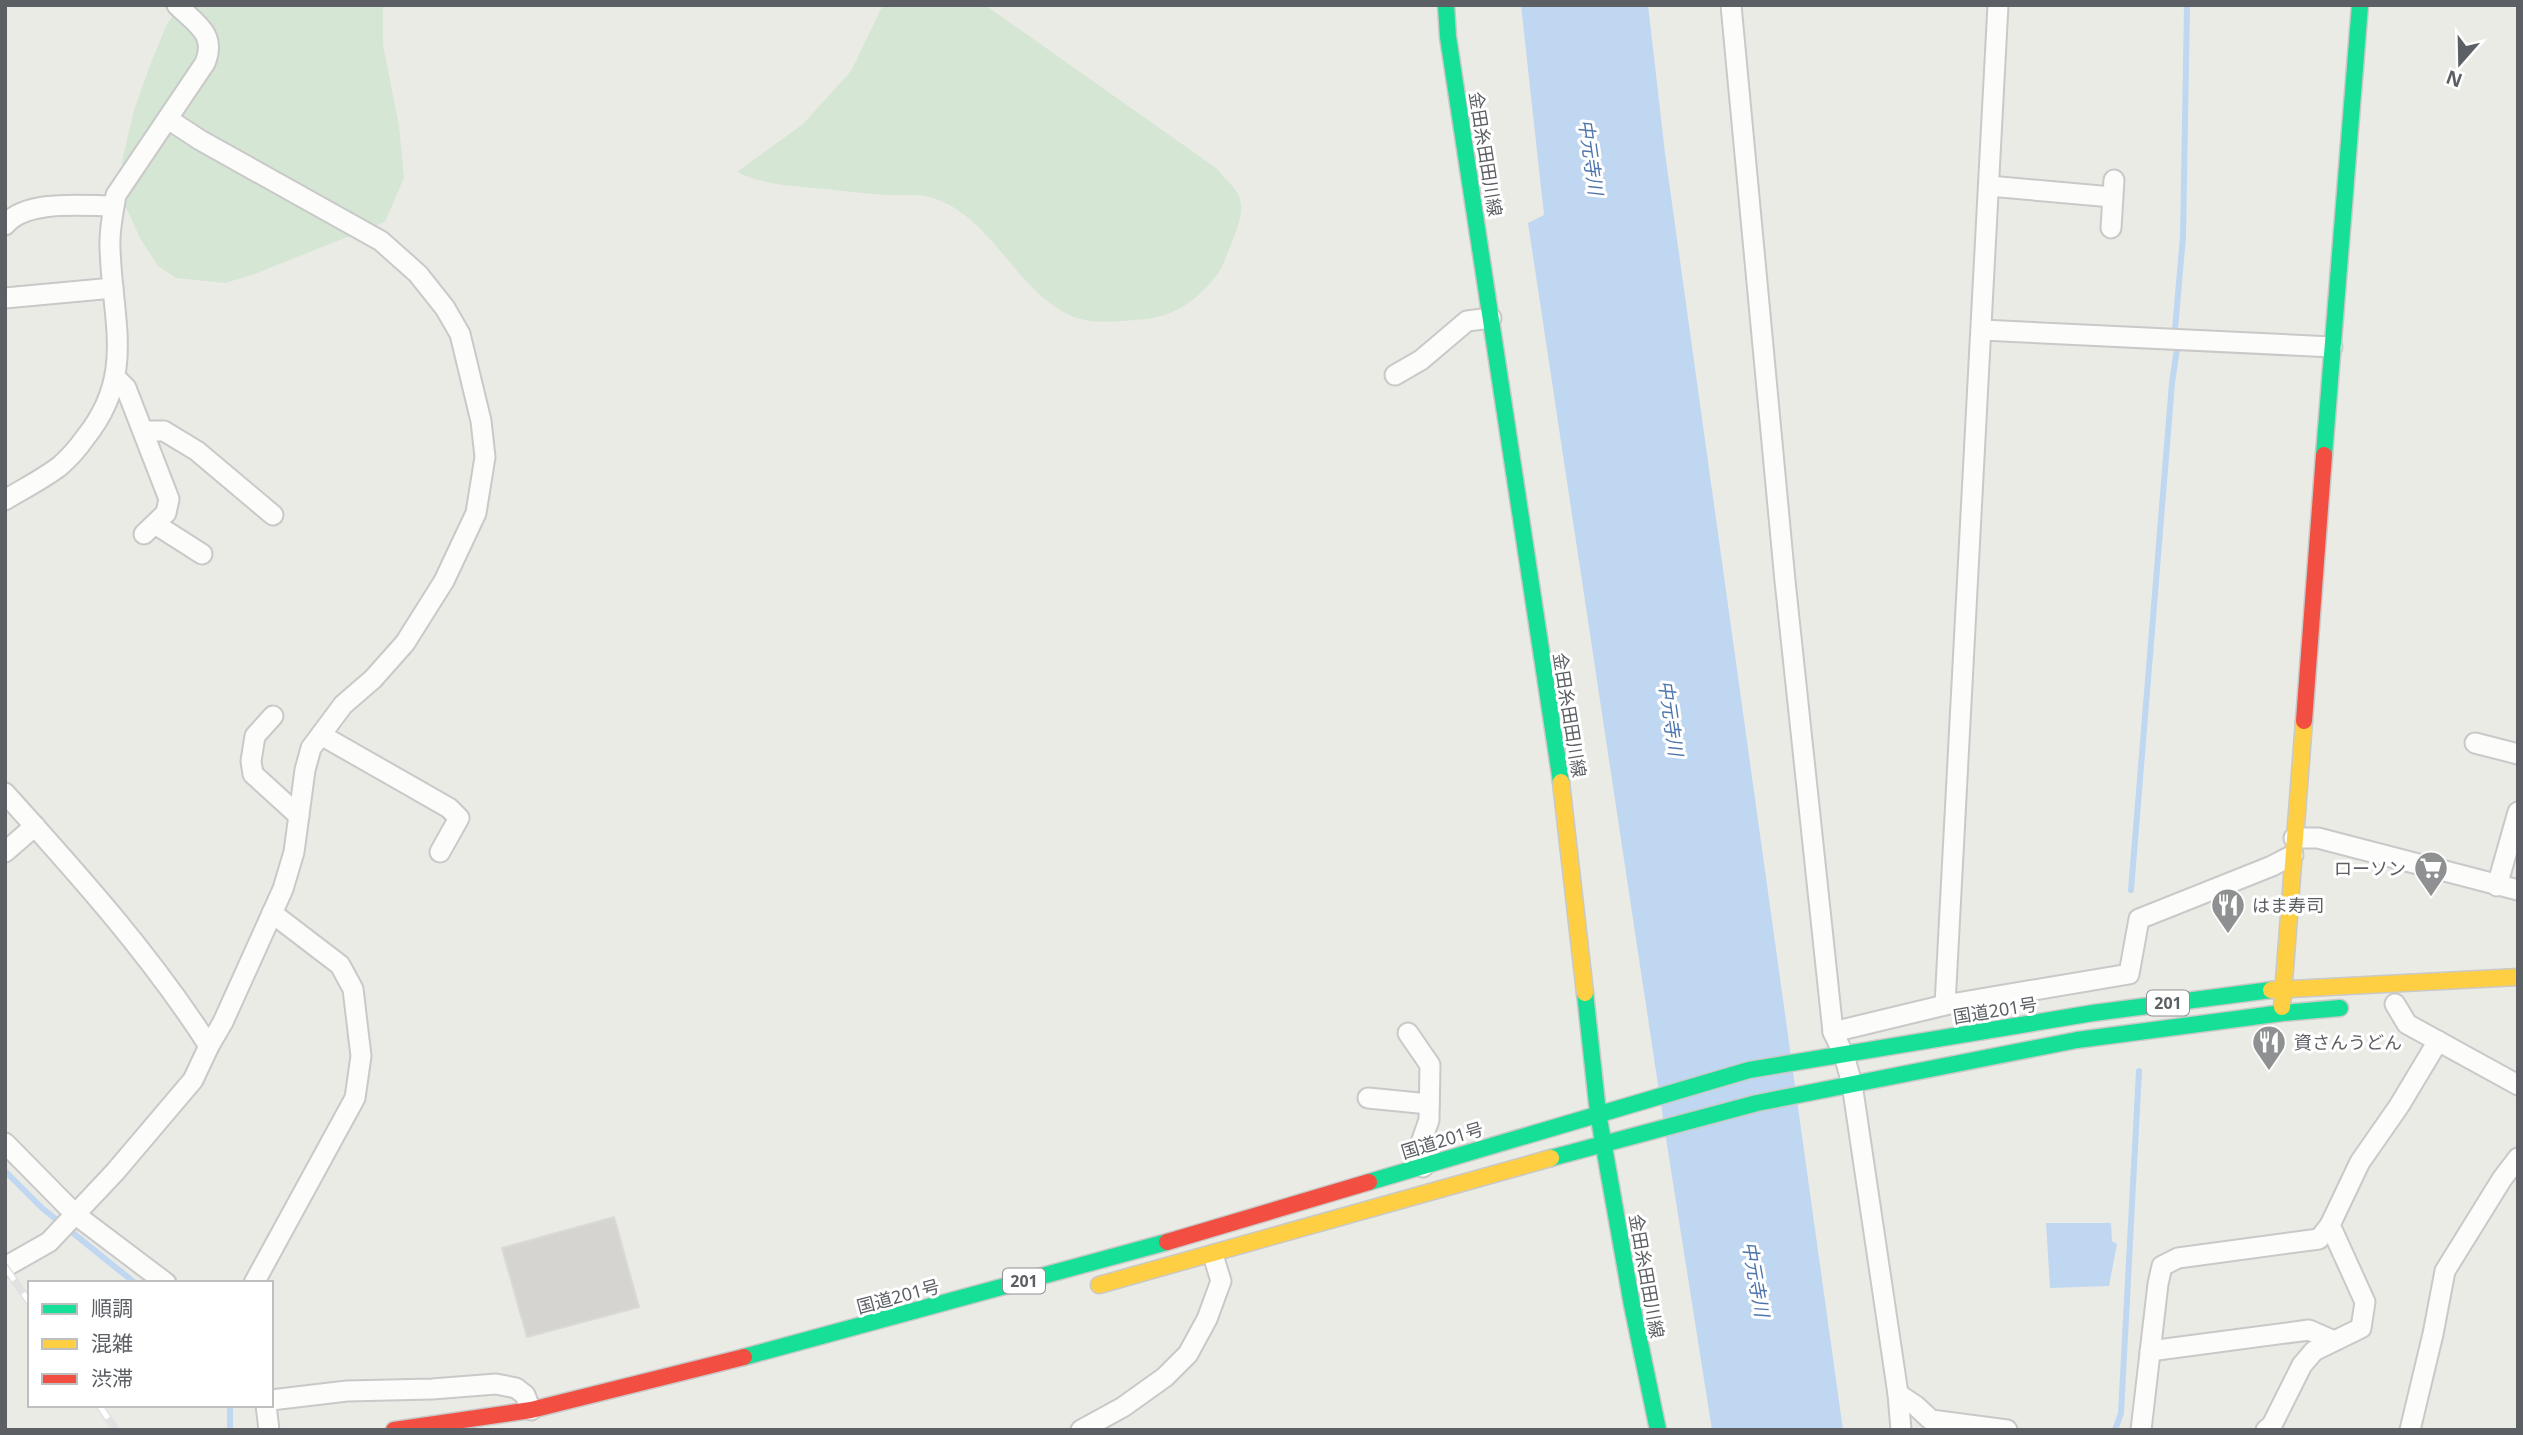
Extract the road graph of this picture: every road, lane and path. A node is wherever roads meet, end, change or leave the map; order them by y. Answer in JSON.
{"nodes":[{"id":1,"x":177,"y":5,"type":"edge"},
{"id":2,"x":1446,"y":5,"type":"edge"},
{"id":3,"x":1731,"y":5,"type":"edge"},
{"id":4,"x":1998,"y":5,"type":"edge"},
{"id":5,"x":2360,"y":5,"type":"edge"},
{"id":6,"x":168,"y":119,"type":"junction"},
{"id":7,"x":1989,"y":186,"type":"junction"},
{"id":8,"x":114,"y":206,"type":"junction"},
{"id":9,"x":10,"y":213,"type":"edge"},
{"id":10,"x":2111,"y":228,"type":"dead end"},
{"id":11,"x":113,"y":288,"type":"junction"},
{"id":12,"x":5,"y":298,"type":"edge"},
{"id":13,"x":1490,"y":318,"type":"junction"},
{"id":14,"x":1982,"y":330,"type":"junction"},
{"id":15,"x":2332,"y":347,"type":"junction"},
{"id":16,"x":1395,"y":375,"type":"dead end"},
{"id":17,"x":116,"y":378,"type":"junction"},
{"id":18,"x":143,"y":431,"type":"junction"},
{"id":19,"x":5,"y":500,"type":"edge"},
{"id":20,"x":273,"y":515,"type":"dead end"},
{"id":21,"x":202,"y":554,"type":"dead end"},
{"id":22,"x":272,"y":716,"type":"dead end"},
{"id":23,"x":321,"y":735,"type":"junction"},
{"id":24,"x":2475,"y":743,"type":"dead end"},
{"id":25,"x":2518,"y":754,"type":"edge"},
{"id":26,"x":5,"y":793,"type":"edge"},
{"id":27,"x":2518,"y":812,"type":"edge"},
{"id":28,"x":299,"y":816,"type":"junction"},
{"id":29,"x":35,"y":826,"type":"junction"},
{"id":30,"x":2293,"y":846,"type":"junction"},
{"id":31,"x":5,"y":852,"type":"edge"},
{"id":32,"x":440,"y":852,"type":"dead end"},
{"id":33,"x":2497,"y":886,"type":"junction"},
{"id":34,"x":2518,"y":890,"type":"edge"},
{"id":35,"x":272,"y":913,"type":"junction"},
{"id":36,"x":2518,"y":977,"type":"edge"},
{"id":37,"x":2283,"y":988,"type":"junction"},
{"id":38,"x":2395,"y":1004,"type":"dead end"},
{"id":39,"x":1945,"y":1005,"type":"junction"},
{"id":40,"x":2357,"y":1007,"type":"dead end"},
{"id":41,"x":2282,"y":1013,"type":"junction"},
{"id":42,"x":1833,"y":1032,"type":"junction"},
{"id":43,"x":1408,"y":1033,"type":"dead end"},
{"id":44,"x":2438,"y":1041,"type":"junction"},
{"id":45,"x":209,"y":1046,"type":"junction"},
{"id":46,"x":1844,"y":1055,"type":"junction"},
{"id":47,"x":1852,"y":1084,"type":"junction"},
{"id":48,"x":2518,"y":1085,"type":"edge"},
{"id":49,"x":1368,"y":1098,"type":"dead end"},
{"id":50,"x":1429,"y":1104,"type":"junction"},
{"id":51,"x":1598,"y":1113,"type":"junction"},
{"id":52,"x":5,"y":1143,"type":"edge"},
{"id":53,"x":1605,"y":1143,"type":"junction"},
{"id":54,"x":2518,"y":1158,"type":"edge"},
{"id":55,"x":1423,"y":1167,"type":"junction"},
{"id":56,"x":76,"y":1215,"type":"junction"},
{"id":57,"x":2330,"y":1225,"type":"junction"},
{"id":58,"x":1213,"y":1255,"type":"junction"},
{"id":59,"x":5,"y":1266,"type":"edge"},
{"id":60,"x":163,"y":1281,"type":"edge"},
{"id":61,"x":255,"y":1281,"type":"edge"},
{"id":62,"x":1082,"y":1290,"type":"dead end"},
{"id":63,"x":2334,"y":1341,"type":"junction"},
{"id":64,"x":2150,"y":1351,"type":"junction"},
{"id":65,"x":1898,"y":1394,"type":"junction"},
{"id":66,"x":273,"y":1400,"type":"edge"},
{"id":67,"x":266,"y":1407,"type":"edge"},
{"id":68,"x":531,"y":1410,"type":"junction"},
{"id":69,"x":269,"y":1430,"type":"edge"},
{"id":70,"x":394,"y":1430,"type":"edge"},
{"id":71,"x":1081,"y":1430,"type":"edge"},
{"id":72,"x":1658,"y":1430,"type":"edge"},
{"id":73,"x":1901,"y":1430,"type":"edge"},
{"id":74,"x":2007,"y":1430,"type":"edge"},
{"id":75,"x":2141,"y":1430,"type":"edge"},
{"id":76,"x":2266,"y":1430,"type":"edge"},
{"id":77,"x":2410,"y":1430,"type":"edge"}],
"edges":[{"from":1,"to":6,"type":"street"},
{"from":2,"to":13,"type":"main road","name":"金田糸田田川線"},
{"from":3,"to":42,"type":"street"},
{"from":4,"to":7,"type":"street"},
{"from":5,"to":15,"type":"main road"},
{"from":6,"to":8,"type":"street"},
{"from":6,"to":23,"type":"street"},
{"from":7,"to":10,"type":"street"},
{"from":7,"to":14,"type":"street"},
{"from":8,"to":9,"type":"street"},
{"from":8,"to":11,"type":"street"},
{"from":11,"to":12,"type":"street"},
{"from":11,"to":17,"type":"street"},
{"from":13,"to":16,"type":"street"},
{"from":13,"to":51,"type":"main road","name":"金田糸田田川線"},
{"from":14,"to":15,"type":"street"},
{"from":14,"to":39,"type":"street"},
{"from":15,"to":30,"type":"main road"},
{"from":17,"to":18,"type":"street"},
{"from":17,"to":19,"type":"street"},
{"from":18,"to":20,"type":"street"},
{"from":18,"to":21,"type":"street"},
{"from":22,"to":28,"type":"street"},
{"from":23,"to":28,"type":"street"},
{"from":23,"to":32,"type":"street"},
{"from":24,"to":25,"type":"street"},
{"from":26,"to":29,"type":"street"},
{"from":27,"to":33,"type":"street"},
{"from":28,"to":35,"type":"street"},
{"from":29,"to":31,"type":"street"},
{"from":29,"to":45,"type":"street"},
{"from":30,"to":33,"type":"street"},
{"from":30,"to":37,"type":"main road"},
{"from":30,"to":39,"type":"street"},
{"from":33,"to":34,"type":"street"},
{"from":35,"to":45,"type":"street"},
{"from":35,"to":61,"type":"street"},
{"from":36,"to":37,"type":"main road","name":"国道201号","number":"201"},
{"from":37,"to":41,"type":"main road"},
{"from":37,"to":46,"type":"main road","name":"国道201号","number":"201"},
{"from":38,"to":44,"type":"street"},
{"from":39,"to":42,"type":"street"},
{"from":40,"to":41,"type":"main road","number":"201"},
{"from":41,"to":47,"type":"main road","number":"201"},
{"from":42,"to":46,"type":"street"},
{"from":43,"to":50,"type":"street"},
{"from":44,"to":48,"type":"street"},
{"from":44,"to":57,"type":"street"},
{"from":45,"to":56,"type":"street"},
{"from":46,"to":47,"type":"street"},
{"from":46,"to":51,"type":"main road","name":"国道201号","number":"201"},
{"from":47,"to":53,"type":"main road","number":"201"},
{"from":47,"to":65,"type":"street"},
{"from":49,"to":50,"type":"street"},
{"from":50,"to":55,"type":"street"},
{"from":51,"to":53,"type":"main road","name":"金田糸田田川線"},
{"from":51,"to":55,"type":"main road","name":"国道201号","number":"201"},
{"from":52,"to":56,"type":"street"},
{"from":53,"to":58,"type":"main road","number":"201"},
{"from":53,"to":72,"type":"main road","name":"金田糸田田川線"},
{"from":54,"to":77,"type":"street"},
{"from":55,"to":68,"type":"main road","name":"国道201号","number":"201"},
{"from":56,"to":59,"type":"street"},
{"from":56,"to":60,"type":"street"},
{"from":57,"to":63,"type":"street"},
{"from":57,"to":64,"type":"street"},
{"from":58,"to":62,"type":"main road","number":"201"},
{"from":58,"to":71,"type":"street"},
{"from":63,"to":64,"type":"street"},
{"from":63,"to":76,"type":"street"},
{"from":64,"to":75,"type":"street"},
{"from":65,"to":73,"type":"street"},
{"from":65,"to":74,"type":"street"},
{"from":66,"to":68,"type":"street"},
{"from":67,"to":69,"type":"street"},
{"from":68,"to":70,"type":"main road","name":"国道201号","number":"201"}]}
